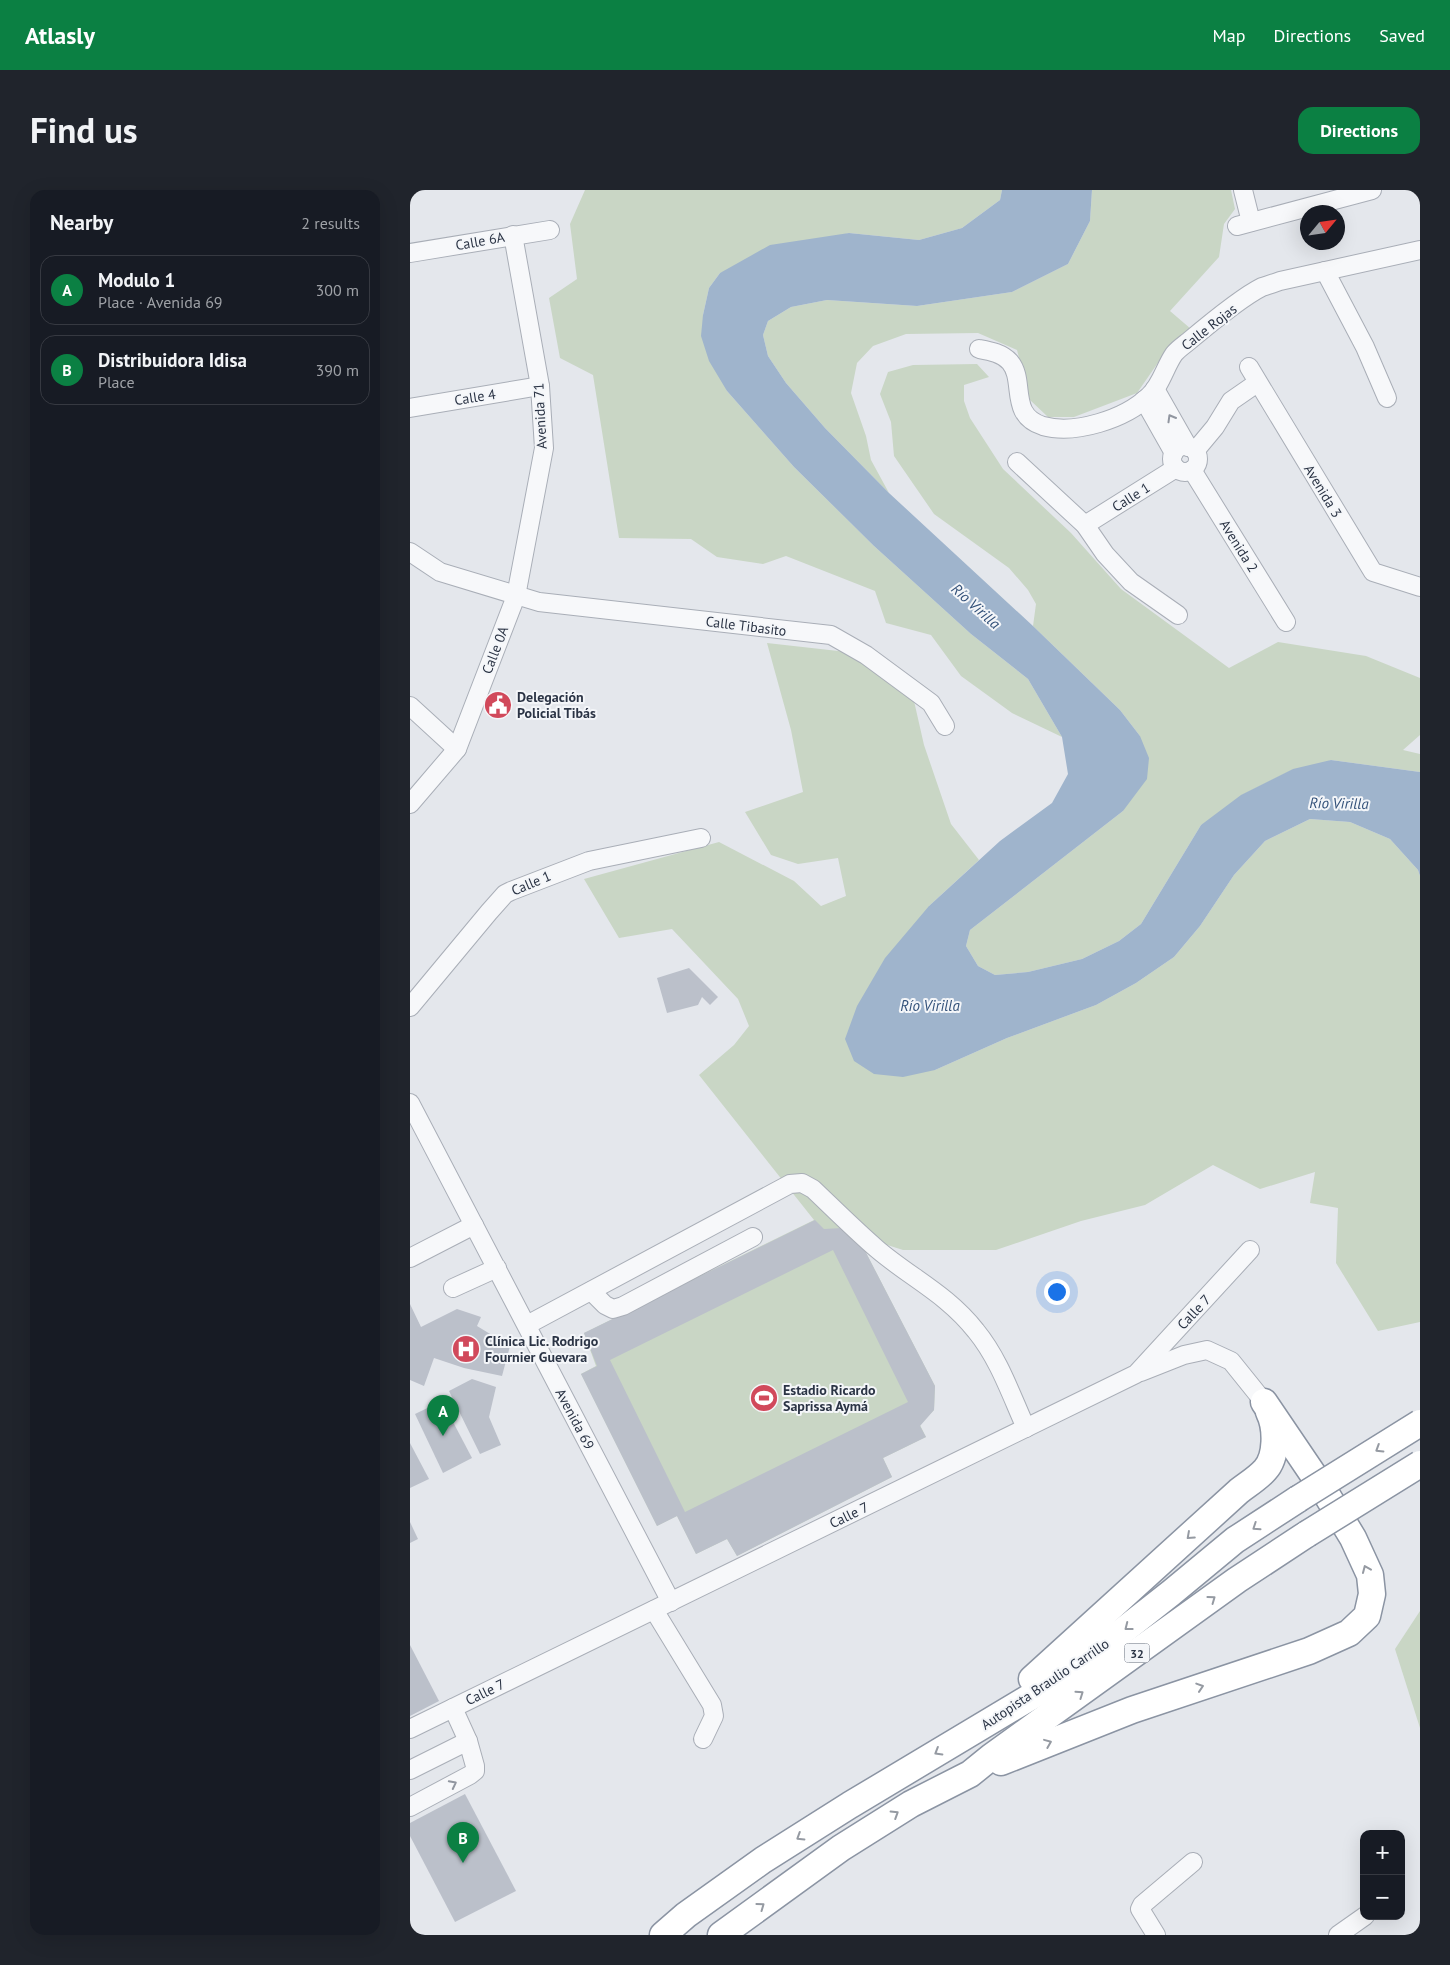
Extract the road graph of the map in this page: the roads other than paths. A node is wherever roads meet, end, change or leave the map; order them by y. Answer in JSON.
{"nodes":[{"id":1,"x":1243,"y":190,"type":"edge"},
{"id":2,"x":1372,"y":190,"type":"edge"},
{"id":3,"x":550,"y":230,"type":"dead end"},
{"id":4,"x":513,"y":235,"type":"junction"},
{"id":5,"x":1420,"y":250,"type":"edge"},
{"id":6,"x":410,"y":253,"type":"edge"},
{"id":7,"x":1325,"y":271,"type":"junction"},
{"id":8,"x":979,"y":349,"type":"dead end"},
{"id":9,"x":1249,"y":367,"type":"dead end"},
{"id":10,"x":1257,"y":383,"type":"junction"},
{"id":11,"x":540,"y":386,"type":"junction"},
{"id":12,"x":1150,"y":394,"type":"junction"},
{"id":13,"x":1387,"y":398,"type":"dead end"},
{"id":14,"x":410,"y":408,"type":"edge"},
{"id":15,"x":1185,"y":458,"type":"junction"},
{"id":16,"x":1016,"y":462,"type":"dead end"},
{"id":17,"x":1085,"y":525,"type":"junction"},
{"id":18,"x":410,"y":552,"type":"edge"},
{"id":19,"x":1420,"y":588,"type":"edge"},
{"id":20,"x":516,"y":596,"type":"junction"},
{"id":21,"x":1178,"y":615,"type":"dead end"},
{"id":22,"x":1286,"y":622,"type":"dead end"},
{"id":23,"x":410,"y":706,"type":"edge"},
{"id":24,"x":945,"y":726,"type":"dead end"},
{"id":25,"x":457,"y":749,"type":"junction"},
{"id":26,"x":410,"y":804,"type":"edge"},
{"id":27,"x":700,"y":838,"type":"dead end"},
{"id":28,"x":410,"y":1007,"type":"edge"},
{"id":29,"x":410,"y":1103,"type":"edge"},
{"id":30,"x":474,"y":1225,"type":"junction"},
{"id":31,"x":753,"y":1237,"type":"dead end"},
{"id":32,"x":1250,"y":1250,"type":"dead end"},
{"id":33,"x":410,"y":1258,"type":"edge"},
{"id":34,"x":497,"y":1268,"type":"junction"},
{"id":35,"x":453,"y":1288,"type":"dead end"},
{"id":36,"x":591,"y":1290,"type":"junction"},
{"id":37,"x":526,"y":1325,"type":"junction"},
{"id":38,"x":1136,"y":1374,"type":"junction"},
{"id":39,"x":1264,"y":1402,"type":"junction"},
{"id":40,"x":1420,"y":1423,"type":"edge"},
{"id":41,"x":1026,"y":1428,"type":"junction"},
{"id":42,"x":1420,"y":1464,"type":"edge"},
{"id":43,"x":1266,"y":1469,"type":"junction"},
{"id":44,"x":1325,"y":1492,"type":"junction"},
{"id":45,"x":671,"y":1602,"type":"junction"},
{"id":46,"x":654,"y":1610,"type":"junction"},
{"id":47,"x":453,"y":1708,"type":"junction"},
{"id":48,"x":980,"y":1727,"type":"junction"},
{"id":49,"x":410,"y":1729,"type":"edge"},
{"id":50,"x":703,"y":1739,"type":"dead end"},
{"id":51,"x":468,"y":1741,"type":"junction"},
{"id":52,"x":410,"y":1770,"type":"edge"},
{"id":53,"x":970,"y":1774,"type":"junction"},
{"id":54,"x":410,"y":1806,"type":"edge"},
{"id":55,"x":1193,"y":1862,"type":"dead end"},
{"id":56,"x":1360,"y":1920,"type":"edge"},
{"id":57,"x":663,"y":1935,"type":"edge"},
{"id":58,"x":721,"y":1935,"type":"edge"},
{"id":59,"x":1156,"y":1935,"type":"edge"},
{"id":60,"x":1338,"y":1935,"type":"edge"}],
"edges":[{"from":1,"to":2,"type":"street"},
{"from":3,"to":4,"type":"street","name":"Calle 6A"},
{"from":4,"to":6,"type":"street","name":"Calle 6A"},
{"from":4,"to":11,"type":"street","name":"Avenida 71"},
{"from":5,"to":7,"type":"street","name":"Calle Rojas"},
{"from":7,"to":12,"type":"street","name":"Calle Rojas"},
{"from":7,"to":13,"type":"street"},
{"from":8,"to":12,"type":"street","name":"Calle Rojas"},
{"from":9,"to":10,"type":"street","name":"Avenida 3"},
{"from":10,"to":15,"type":"street","name":"Calle 1"},
{"from":10,"to":19,"type":"street","name":"Avenida 3"},
{"from":11,"to":14,"type":"street","name":"Calle 4"},
{"from":11,"to":20,"type":"street","name":"Avenida 71"},
{"from":12,"to":15,"type":"street","name":"Avenida 2"},
{"from":15,"to":17,"type":"street","name":"Calle 1"},
{"from":15,"to":22,"type":"street","name":"Avenida 2"},
{"from":16,"to":17,"type":"street"},
{"from":17,"to":21,"type":"street"},
{"from":18,"to":20,"type":"street","name":"Calle Tibasito"},
{"from":20,"to":24,"type":"street","name":"Calle Tibasito"},
{"from":20,"to":25,"type":"street","name":"Calle 0A"},
{"from":23,"to":25,"type":"street"},
{"from":25,"to":26,"type":"street","name":"Calle 0A"},
{"from":27,"to":28,"type":"street","name":"Calle 1"},
{"from":29,"to":30,"type":"street","name":"Avenida 69"},
{"from":30,"to":33,"type":"street"},
{"from":30,"to":34,"type":"street","name":"Avenida 69"},
{"from":31,"to":36,"type":"street"},
{"from":32,"to":38,"type":"street","name":"Calle 7"},
{"from":34,"to":35,"type":"street"},
{"from":34,"to":37,"type":"street","name":"Avenida 69"},
{"from":36,"to":37,"type":"street"},
{"from":36,"to":41,"type":"street"},
{"from":37,"to":45,"type":"street","name":"Avenida 69"},
{"from":38,"to":39,"type":"street"},
{"from":38,"to":41,"type":"street","name":"Calle 7"},
{"from":39,"to":43,"type":"highway"},
{"from":39,"to":44,"type":"highway"},
{"from":40,"to":48,"type":"highway","name":"Autopista Braulio Carrillo","number":"32","one_way":true,"bridge":true},
{"from":41,"to":45,"type":"street","name":"Calle 7"},
{"from":53,"to":42,"type":"highway","name":"Autopista Braulio Carrillo","number":"32","one_way":true,"bridge":true},
{"from":43,"to":44,"type":"highway"},
{"from":43,"to":48,"type":"highway","one_way":true},
{"from":53,"to":44,"type":"highway","one_way":true},
{"from":45,"to":46,"type":"street","name":"Calle 7"},
{"from":46,"to":47,"type":"street","name":"Calle 7"},
{"from":46,"to":50,"type":"street"},
{"from":47,"to":49,"type":"street","name":"Calle 7"},
{"from":47,"to":51,"type":"street"},
{"from":48,"to":57,"type":"highway","name":"Autopista Braulio Carrillo","number":"32","one_way":true},
{"from":51,"to":52,"type":"street"},
{"from":54,"to":51,"type":"street","one_way":true},
{"from":58,"to":53,"type":"highway","name":"Autopista Braulio Carrillo","number":"32","one_way":true},
{"from":55,"to":59,"type":"street"},
{"from":56,"to":60,"type":"street"}]}
